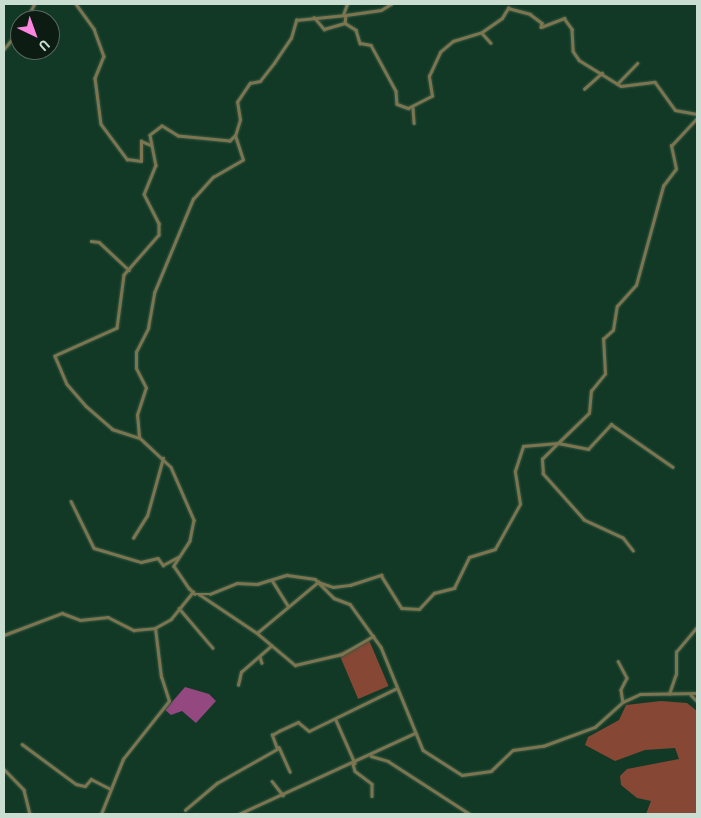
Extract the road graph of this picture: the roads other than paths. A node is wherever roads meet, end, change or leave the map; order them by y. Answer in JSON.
{"nodes":[{"id":1,"x":76,"y":4,"type":"edge"},
{"id":2,"x":347,"y":4,"type":"edge"},
{"id":3,"x":391,"y":4,"type":"edge"},
{"id":4,"x":512,"y":5,"type":"edge"},
{"id":5,"x":346,"y":15,"type":"junction"},
{"id":6,"x":336,"y":16,"type":"junction"},
{"id":7,"x":314,"y":17,"type":"junction"},
{"id":8,"x":345,"y":23,"type":"junction"},
{"id":9,"x":481,"y":32,"type":"junction"},
{"id":10,"x":491,"y":43,"type":"dead end"},
{"id":11,"x":637,"y":62,"type":"dead end"},
{"id":12,"x":602,"y":73,"type":"junction"},
{"id":13,"x":617,"y":84,"type":"junction"},
{"id":14,"x":584,"y":89,"type":"dead end"},
{"id":15,"x":413,"y":108,"type":"junction"},
{"id":16,"x":697,"y":114,"type":"edge"},
{"id":17,"x":697,"y":118,"type":"edge"},
{"id":18,"x":414,"y":123,"type":"dead end"},
{"id":19,"x":235,"y":136,"type":"junction"},
{"id":20,"x":151,"y":146,"type":"junction"},
{"id":21,"x":91,"y":241,"type":"dead end"},
{"id":22,"x":129,"y":270,"type":"junction"},
{"id":23,"x":140,"y":438,"type":"junction"},
{"id":24,"x":558,"y":443,"type":"junction"},
{"id":25,"x":163,"y":458,"type":"junction"},
{"id":26,"x":673,"y":467,"type":"dead end"},
{"id":27,"x":71,"y":501,"type":"dead end"},
{"id":28,"x":133,"y":538,"type":"dead end"},
{"id":29,"x":633,"y":551,"type":"dead end"},
{"id":30,"x":180,"y":557,"type":"junction"},
{"id":31,"x":272,"y":580,"type":"junction"},
{"id":32,"x":318,"y":582,"type":"junction"},
{"id":33,"x":193,"y":592,"type":"junction"},
{"id":34,"x":199,"y":594,"type":"junction"},
{"id":35,"x":288,"y":607,"type":"junction"},
{"id":36,"x":179,"y":608,"type":"junction"},
{"id":37,"x":697,"y":627,"type":"edge"},
{"id":38,"x":155,"y":628,"type":"junction"},
{"id":39,"x":257,"y":633,"type":"junction"},
{"id":40,"x":4,"y":635,"type":"edge"},
{"id":41,"x":373,"y":636,"type":"junction"},
{"id":42,"x":271,"y":646,"type":"junction"},
{"id":43,"x":213,"y":648,"type":"dead end"},
{"id":44,"x":260,"y":655,"type":"junction"},
{"id":45,"x":618,"y":661,"type":"dead end"},
{"id":46,"x":262,"y":663,"type":"dead end"},
{"id":47,"x":238,"y":685,"type":"dead end"},
{"id":48,"x":395,"y":689,"type":"junction"},
{"id":49,"x":669,"y":694,"type":"junction"},
{"id":50,"x":695,"y":694,"type":"edge"},
{"id":51,"x":697,"y":701,"type":"edge"},
{"id":52,"x":623,"y":702,"type":"junction"},
{"id":53,"x":336,"y":720,"type":"junction"},
{"id":54,"x":415,"y":733,"type":"junction"},
{"id":55,"x":22,"y":744,"type":"dead end"},
{"id":56,"x":279,"y":747,"type":"junction"},
{"id":57,"x":369,"y":756,"type":"junction"},
{"id":58,"x":354,"y":764,"type":"junction"},
{"id":59,"x":4,"y":769,"type":"edge"},
{"id":60,"x":290,"y":772,"type":"dead end"},
{"id":61,"x":272,"y":781,"type":"dead end"},
{"id":62,"x":108,"y":788,"type":"junction"},
{"id":63,"x":283,"y":795,"type":"junction"},
{"id":64,"x":372,"y":796,"type":"dead end"},
{"id":65,"x":185,"y":810,"type":"dead end"},
{"id":66,"x":239,"y":813,"type":"edge"},
{"id":67,"x":29,"y":814,"type":"edge"},
{"id":68,"x":101,"y":814,"type":"edge"},
{"id":69,"x":470,"y":814,"type":"edge"}],
"edges":[{"from":1,"to":20,"type":"street"},
{"from":2,"to":6,"type":"street"},
{"from":3,"to":5,"type":"street"},
{"from":4,"to":9,"type":"street"},
{"from":4,"to":12,"type":"street"},
{"from":5,"to":6,"type":"street"},
{"from":5,"to":8,"type":"street"},
{"from":6,"to":7,"type":"street"},
{"from":7,"to":8,"type":"street"},
{"from":7,"to":19,"type":"street"},
{"from":8,"to":15,"type":"street"},
{"from":9,"to":10,"type":"street"},
{"from":9,"to":15,"type":"street"},
{"from":11,"to":13,"type":"street"},
{"from":12,"to":13,"type":"street"},
{"from":12,"to":14,"type":"street"},
{"from":13,"to":16,"type":"street"},
{"from":15,"to":18,"type":"street"},
{"from":17,"to":24,"type":"street"},
{"from":19,"to":20,"type":"street"},
{"from":19,"to":23,"type":"street"},
{"from":20,"to":22,"type":"street"},
{"from":21,"to":22,"type":"street"},
{"from":22,"to":23,"type":"street"},
{"from":23,"to":25,"type":"street"},
{"from":24,"to":26,"type":"street"},
{"from":24,"to":29,"type":"street"},
{"from":24,"to":32,"type":"street"},
{"from":25,"to":28,"type":"street"},
{"from":25,"to":30,"type":"street"},
{"from":27,"to":30,"type":"street"},
{"from":30,"to":33,"type":"street"},
{"from":31,"to":32,"type":"street"},
{"from":31,"to":34,"type":"street"},
{"from":31,"to":35,"type":"street"},
{"from":32,"to":35,"type":"street"},
{"from":32,"to":41,"type":"street"},
{"from":33,"to":34,"type":"street"},
{"from":33,"to":36,"type":"street"},
{"from":34,"to":39,"type":"street"},
{"from":35,"to":39,"type":"street"},
{"from":36,"to":38,"type":"street"},
{"from":36,"to":43,"type":"street"},
{"from":37,"to":49,"type":"street"},
{"from":38,"to":40,"type":"street"},
{"from":38,"to":62,"type":"street"},
{"from":39,"to":42,"type":"street"},
{"from":41,"to":42,"type":"street"},
{"from":41,"to":48,"type":"street"},
{"from":42,"to":44,"type":"street"},
{"from":44,"to":46,"type":"street"},
{"from":44,"to":47,"type":"street"},
{"from":45,"to":52,"type":"street"},
{"from":48,"to":53,"type":"street"},
{"from":48,"to":54,"type":"street"},
{"from":49,"to":50,"type":"street"},
{"from":49,"to":52,"type":"street"},
{"from":50,"to":51,"type":"street"},
{"from":52,"to":54,"type":"street"},
{"from":53,"to":56,"type":"street"},
{"from":53,"to":58,"type":"street"},
{"from":54,"to":57,"type":"street"},
{"from":55,"to":62,"type":"street"},
{"from":56,"to":60,"type":"street"},
{"from":56,"to":65,"type":"street"},
{"from":57,"to":58,"type":"street"},
{"from":57,"to":69,"type":"street"},
{"from":58,"to":63,"type":"street"},
{"from":58,"to":64,"type":"street"},
{"from":59,"to":67,"type":"street"},
{"from":61,"to":63,"type":"street"},
{"from":62,"to":68,"type":"street"},
{"from":63,"to":66,"type":"street"}]}
